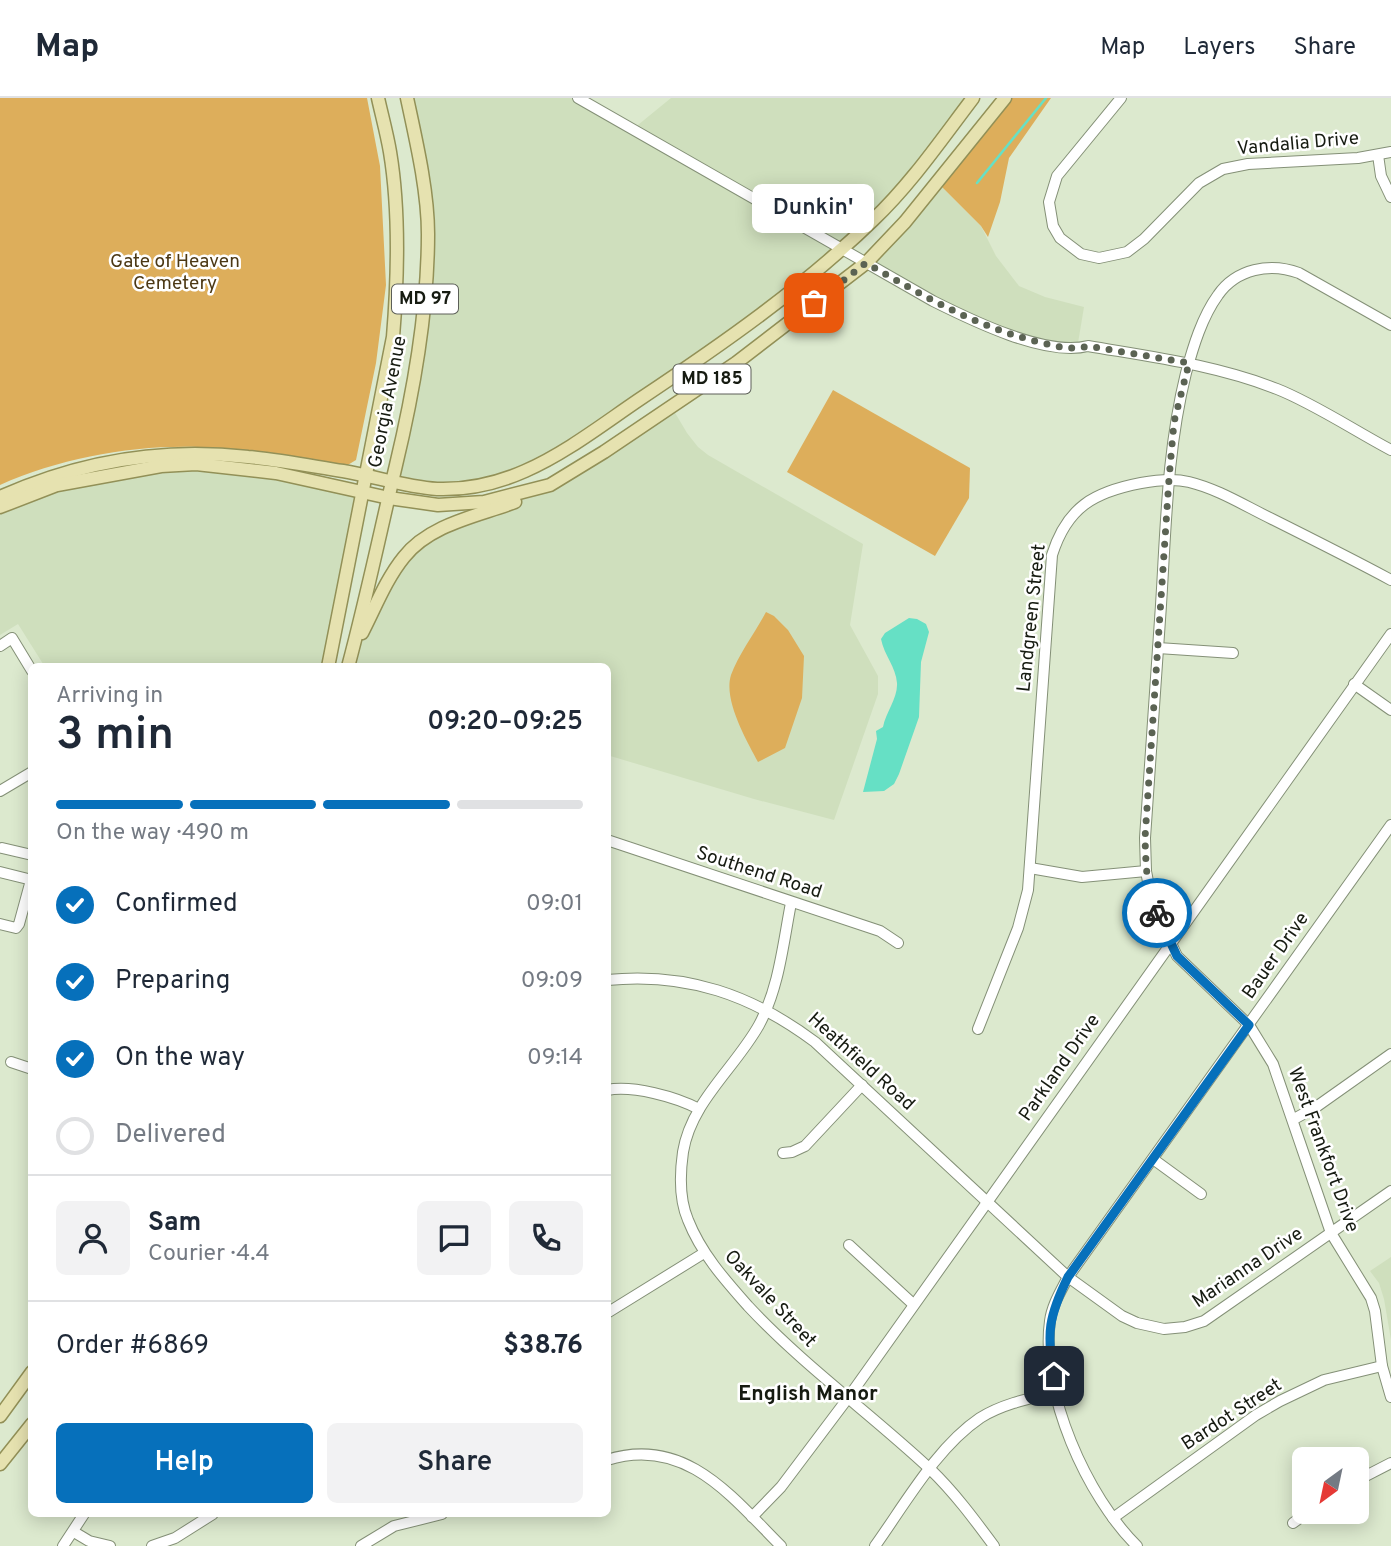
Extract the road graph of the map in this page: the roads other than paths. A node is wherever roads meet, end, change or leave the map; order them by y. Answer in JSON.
{"nodes":[{"id":1,"x":378,"y":98,"type":"edge"},
{"id":2,"x":407,"y":98,"type":"edge"},
{"id":3,"x":578,"y":98,"type":"edge"},
{"id":4,"x":973,"y":98,"type":"edge"},
{"id":5,"x":1005,"y":98,"type":"edge"},
{"id":6,"x":1121,"y":98,"type":"edge"},
{"id":7,"x":1391,"y":152,"type":"edge"},
{"id":8,"x":1378,"y":155,"type":"junction"},
{"id":9,"x":1391,"y":197,"type":"edge"},
{"id":10,"x":842,"y":249,"type":"junction"},
{"id":11,"x":866,"y":263,"type":"junction"},
{"id":12,"x":1391,"y":325,"type":"edge"},
{"id":13,"x":1189,"y":363,"type":"junction"},
{"id":14,"x":1391,"y":450,"type":"edge"},
{"id":15,"x":366,"y":475,"type":"junction"},
{"id":16,"x":1169,"y":479,"type":"junction"},
{"id":17,"x":393,"y":482,"type":"junction"},
{"id":18,"x":550,"y":485,"type":"junction"},
{"id":19,"x":362,"y":490,"type":"junction"},
{"id":20,"x":0,"y":497,"type":"edge"},
{"id":21,"x":389,"y":498,"type":"junction"},
{"id":22,"x":0,"y":507,"type":"edge"},
{"id":23,"x":1391,"y":580,"type":"edge"},
{"id":24,"x":1391,"y":634,"type":"edge"},
{"id":25,"x":0,"y":646,"type":"edge"},
{"id":26,"x":1158,"y":648,"type":"junction"},
{"id":27,"x":352,"y":652,"type":"junction"},
{"id":28,"x":1233,"y":653,"type":"dead end"},
{"id":29,"x":329,"y":663,"type":"edge"},
{"id":30,"x":349,"y":663,"type":"edge"},
{"id":31,"x":28,"y":664,"type":"edge"},
{"id":32,"x":1354,"y":684,"type":"junction"},
{"id":33,"x":1391,"y":710,"type":"edge"},
{"id":34,"x":28,"y":774,"type":"edge"},
{"id":35,"x":0,"y":791,"type":"edge"},
{"id":36,"x":1391,"y":825,"type":"edge"},
{"id":37,"x":611,"y":842,"type":"edge"},
{"id":38,"x":2,"y":848,"type":"dead end"},
{"id":39,"x":28,"y":854,"type":"edge"},
{"id":40,"x":1030,"y":868,"type":"junction"},
{"id":41,"x":0,"y":872,"type":"edge"},
{"id":42,"x":1146,"y":872,"type":"junction"},
{"id":43,"x":28,"y":879,"type":"edge"},
{"id":44,"x":28,"y":891,"type":"edge"},
{"id":45,"x":790,"y":903,"type":"junction"},
{"id":46,"x":0,"y":924,"type":"edge"},
{"id":47,"x":898,"y":943,"type":"dead end"},
{"id":48,"x":1170,"y":943,"type":"junction"},
{"id":49,"x":611,"y":980,"type":"edge"},
{"id":50,"x":766,"y":1009,"type":"junction"},
{"id":51,"x":1249,"y":1025,"type":"junction"},
{"id":52,"x":978,"y":1029,"type":"dead end"},
{"id":53,"x":1391,"y":1054,"type":"edge"},
{"id":54,"x":11,"y":1062,"type":"dead end"},
{"id":55,"x":28,"y":1068,"type":"edge"},
{"id":56,"x":862,"y":1085,"type":"junction"},
{"id":57,"x":611,"y":1090,"type":"edge"},
{"id":58,"x":699,"y":1109,"type":"junction"},
{"id":59,"x":1294,"y":1119,"type":"junction"},
{"id":60,"x":783,"y":1153,"type":"dead end"},
{"id":61,"x":1153,"y":1159,"type":"junction"},
{"id":62,"x":1391,"y":1191,"type":"edge"},
{"id":63,"x":1201,"y":1194,"type":"dead end"},
{"id":64,"x":986,"y":1201,"type":"junction"},
{"id":65,"x":1331,"y":1233,"type":"junction"},
{"id":66,"x":849,"y":1245,"type":"dead end"},
{"id":67,"x":704,"y":1253,"type":"junction"},
{"id":68,"x":1068,"y":1277,"type":"junction"},
{"id":69,"x":913,"y":1304,"type":"junction"},
{"id":70,"x":611,"y":1311,"type":"edge"},
{"id":71,"x":1382,"y":1366,"type":"junction"},
{"id":72,"x":28,"y":1378,"type":"edge"},
{"id":73,"x":1056,"y":1392,"type":"junction"},
{"id":74,"x":1391,"y":1397,"type":"edge"},
{"id":75,"x":848,"y":1398,"type":"junction"},
{"id":76,"x":0,"y":1416,"type":"edge"},
{"id":77,"x":28,"y":1429,"type":"edge"},
{"id":78,"x":611,"y":1459,"type":"edge"},
{"id":79,"x":1391,"y":1463,"type":"edge"},
{"id":80,"x":0,"y":1464,"type":"edge"},
{"id":81,"x":930,"y":1469,"type":"junction"},
{"id":82,"x":1369,"y":1474,"type":"edge"},
{"id":83,"x":82,"y":1517,"type":"edge"},
{"id":84,"x":208,"y":1517,"type":"edge"},
{"id":85,"x":430,"y":1517,"type":"edge"},
{"id":86,"x":752,"y":1517,"type":"junction"},
{"id":87,"x":1113,"y":1518,"type":"junction"},
{"id":88,"x":74,"y":1532,"type":"junction"},
{"id":89,"x":63,"y":1546,"type":"edge"},
{"id":90,"x":110,"y":1546,"type":"edge"},
{"id":91,"x":152,"y":1546,"type":"edge"},
{"id":92,"x":361,"y":1546,"type":"edge"},
{"id":93,"x":781,"y":1546,"type":"edge"},
{"id":94,"x":875,"y":1546,"type":"edge"},
{"id":95,"x":994,"y":1546,"type":"edge"},
{"id":96,"x":1137,"y":1546,"type":"edge"}],
"edges":[{"from":1,"to":15,"type":"main road","name":"Georgia Avenue","number":"MD 97"},
{"from":2,"to":17,"type":"main road","name":"Georgia Avenue","number":"MD 97"},
{"from":3,"to":10,"type":"street"},
{"from":4,"to":10,"type":"main road","number":"MD 185"},
{"from":5,"to":11,"type":"main road","number":"MD 185"},
{"from":6,"to":8,"type":"street","name":"Vandalia Drive"},
{"from":7,"to":8,"type":"street","name":"Vandalia Drive"},
{"from":8,"to":9,"type":"street"},
{"from":10,"to":11,"type":"street"},
{"from":10,"to":17,"type":"main road","number":"MD 185"},
{"from":11,"to":13,"type":"street"},
{"from":11,"to":18,"type":"main road","number":"MD 185"},
{"from":12,"to":13,"type":"street","name":"West Frankfort Drive"},
{"from":13,"to":14,"type":"street"},
{"from":13,"to":16,"type":"street","name":"West Frankfort Drive"},
{"from":15,"to":17,"type":"main road","number":"MD 185"},
{"from":15,"to":19,"type":"main road","name":"Georgia Avenue","number":"MD 97"},
{"from":15,"to":20,"type":"main road"},
{"from":16,"to":23,"type":"street","name":"Landgreen Street"},
{"from":16,"to":26,"type":"street","name":"West Frankfort Drive"},
{"from":16,"to":40,"type":"street","name":"Landgreen Street"},
{"from":17,"to":21,"type":"main road","name":"Georgia Avenue","number":"MD 97"},
{"from":18,"to":21,"type":"main road","number":"MD 185"},
{"from":18,"to":27,"type":"main road"},
{"from":19,"to":21,"type":"main road","number":"MD 185"},
{"from":19,"to":22,"type":"main road"},
{"from":19,"to":29,"type":"main road","name":"Georgia Avenue","number":"MD 97"},
{"from":21,"to":27,"type":"main road","name":"Georgia Avenue","number":"MD 97"},
{"from":24,"to":32,"type":"street","name":"Parkland Drive"},
{"from":25,"to":31,"type":"street"},
{"from":26,"to":28,"type":"street"},
{"from":26,"to":42,"type":"street","name":"West Frankfort Drive"},
{"from":27,"to":30,"type":"main road","name":"Georgia Avenue","number":"MD 97"},
{"from":32,"to":33,"type":"street"},
{"from":32,"to":48,"type":"street","name":"Parkland Drive"},
{"from":34,"to":35,"type":"street"},
{"from":36,"to":51,"type":"street","name":"Bauer Drive"},
{"from":37,"to":45,"type":"street","name":"Southend Road"},
{"from":38,"to":39,"type":"street"},
{"from":40,"to":42,"type":"street"},
{"from":40,"to":52,"type":"street","name":"Landgreen Street"},
{"from":41,"to":43,"type":"street"},
{"from":42,"to":48,"type":"street","name":"West Frankfort Drive"},
{"from":44,"to":46,"type":"street"},
{"from":45,"to":47,"type":"street","name":"Southend Road"},
{"from":45,"to":50,"type":"street","name":"Oakvale Street"},
{"from":48,"to":51,"type":"street","name":"West Frankfort Drive"},
{"from":48,"to":64,"type":"street","name":"Parkland Drive"},
{"from":49,"to":50,"type":"street","name":"Heathfield Road"},
{"from":50,"to":56,"type":"street","name":"Heathfield Road"},
{"from":50,"to":58,"type":"street","name":"Oakvale Street"},
{"from":51,"to":59,"type":"street","name":"West Frankfort Drive"},
{"from":51,"to":61,"type":"street","name":"Bauer Drive"},
{"from":53,"to":59,"type":"street"},
{"from":54,"to":55,"type":"street"},
{"from":56,"to":60,"type":"street"},
{"from":56,"to":64,"type":"street","name":"Heathfield Road"},
{"from":57,"to":58,"type":"street"},
{"from":58,"to":67,"type":"street","name":"Oakvale Street"},
{"from":59,"to":65,"type":"street","name":"West Frankfort Drive"},
{"from":61,"to":63,"type":"street"},
{"from":61,"to":68,"type":"street","name":"Bauer Drive"},
{"from":62,"to":65,"type":"street","name":"Marianna Drive"},
{"from":64,"to":68,"type":"street","name":"Marianna Drive"},
{"from":64,"to":69,"type":"street","name":"Parkland Drive"},
{"from":65,"to":68,"type":"street","name":"Marianna Drive"},
{"from":65,"to":71,"type":"street","name":"West Frankfort Drive"},
{"from":66,"to":69,"type":"street"},
{"from":67,"to":70,"type":"street"},
{"from":67,"to":75,"type":"street","name":"Oakvale Street"},
{"from":68,"to":73,"type":"street","name":"Bauer Drive"},
{"from":69,"to":75,"type":"street","name":"Parkland Drive"},
{"from":71,"to":74,"type":"street","name":"West Frankfort Drive"},
{"from":71,"to":87,"type":"street","name":"Bardot Street"},
{"from":72,"to":76,"type":"main road"},
{"from":73,"to":81,"type":"street"},
{"from":73,"to":87,"type":"street","name":"Bauer Drive"},
{"from":75,"to":81,"type":"street","name":"Oakvale Street"},
{"from":75,"to":86,"type":"street","name":"Parkland Drive"},
{"from":77,"to":80,"type":"main road"},
{"from":78,"to":86,"type":"street"},
{"from":79,"to":82,"type":"street"},
{"from":81,"to":94,"type":"street"},
{"from":81,"to":95,"type":"street","name":"Oakvale Street"},
{"from":83,"to":88,"type":"street"},
{"from":84,"to":91,"type":"street"},
{"from":85,"to":92,"type":"street"},
{"from":86,"to":93,"type":"street"},
{"from":87,"to":96,"type":"street","name":"Bauer Drive"},
{"from":88,"to":89,"type":"street"},
{"from":88,"to":90,"type":"street"}]}
